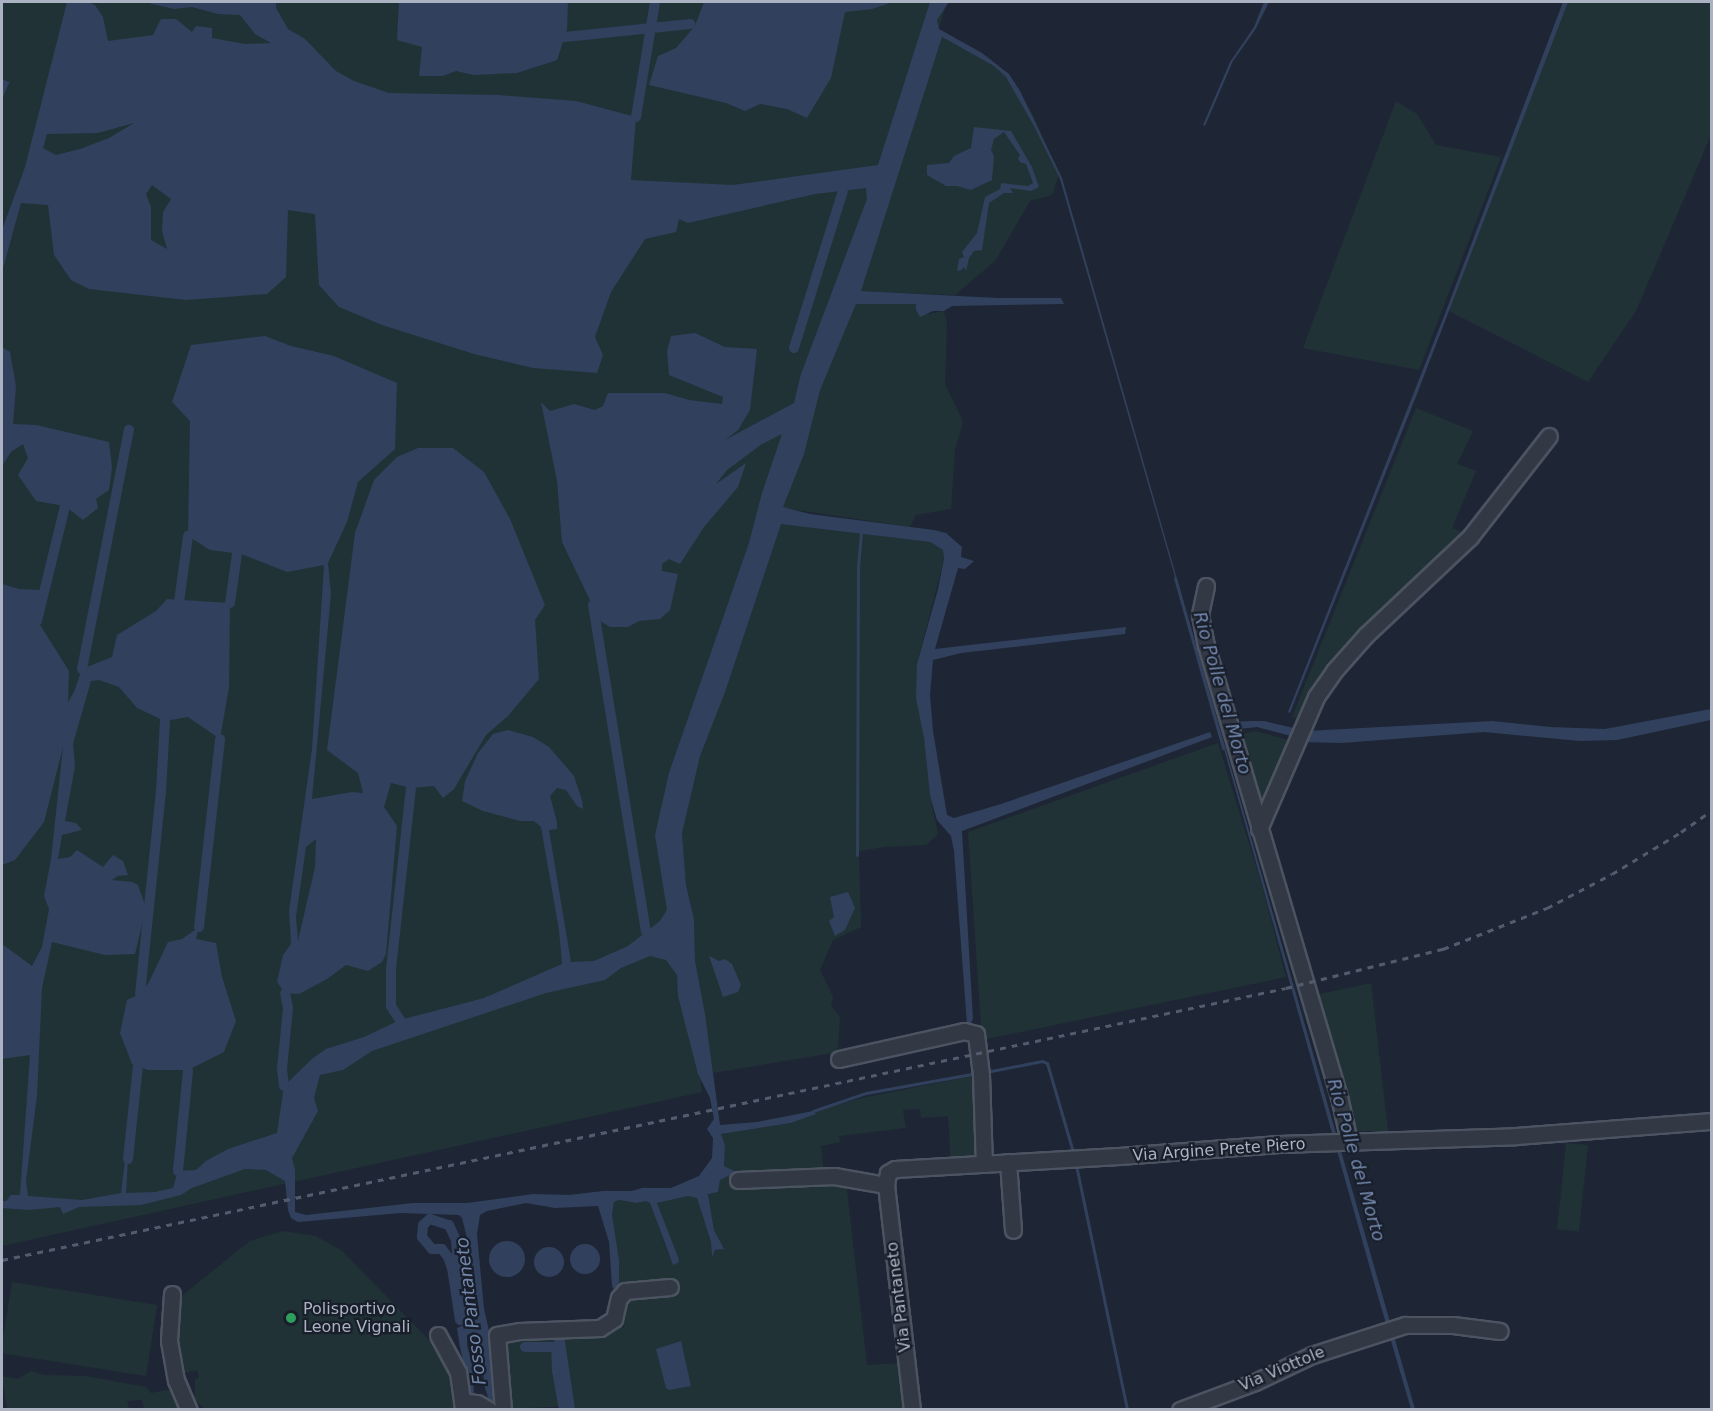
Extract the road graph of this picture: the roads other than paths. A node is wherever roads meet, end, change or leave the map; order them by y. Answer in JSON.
{"nodes":[{"id":1,"x":1549,"y":436,"type":"dead end"},
{"id":2,"x":1206,"y":586,"type":"dead end"},
{"id":3,"x":1260,"y":829,"type":"junction"},
{"id":4,"x":839,"y":1059,"type":"dead end"},
{"id":5,"x":1712,"y":1121,"type":"edge"},
{"id":6,"x":1342,"y":1142,"type":"junction"},
{"id":7,"x":1008,"y":1162,"type":"junction"},
{"id":8,"x":984,"y":1164,"type":"junction"},
{"id":9,"x":738,"y":1180,"type":"dead end"},
{"id":10,"x":886,"y":1185,"type":"junction"},
{"id":11,"x":1013,"y":1230,"type":"dead end"},
{"id":12,"x":670,"y":1287,"type":"dead end"},
{"id":13,"x":172,"y":1294,"type":"dead end"},
{"id":14,"x":1500,"y":1331,"type":"dead end"},
{"id":15,"x":438,"y":1335,"type":"dead end"},
{"id":16,"x":462,"y":1405,"type":"edge"},
{"id":17,"x":189,"y":1410,"type":"edge"},
{"id":18,"x":489,"y":1410,"type":"edge"},
{"id":19,"x":503,"y":1410,"type":"edge"},
{"id":20,"x":912,"y":1410,"type":"edge"},
{"id":21,"x":1180,"y":1410,"type":"edge"}],
"edges":[{"from":1,"to":3,"type":"street"},
{"from":2,"to":3,"type":"street"},
{"from":3,"to":6,"type":"street"},
{"from":4,"to":8,"type":"street"},
{"from":5,"to":6,"type":"street","name":"Via Argine Prete Piero"},
{"from":6,"to":7,"type":"street","name":"Via Argine Prete Piero"},
{"from":7,"to":8,"type":"street","name":"Via Argine Prete Piero"},
{"from":7,"to":11,"type":"street"},
{"from":8,"to":10,"type":"street","name":"Via Argine Prete Piero"},
{"from":9,"to":10,"type":"street"},
{"from":10,"to":20,"type":"street","name":"Via Pantaneto"},
{"from":12,"to":19,"type":"street"},
{"from":13,"to":17,"type":"street"},
{"from":14,"to":21,"type":"street","name":"Via Viottole"},
{"from":15,"to":16,"type":"street"},
{"from":16,"to":18,"type":"street"}]}
